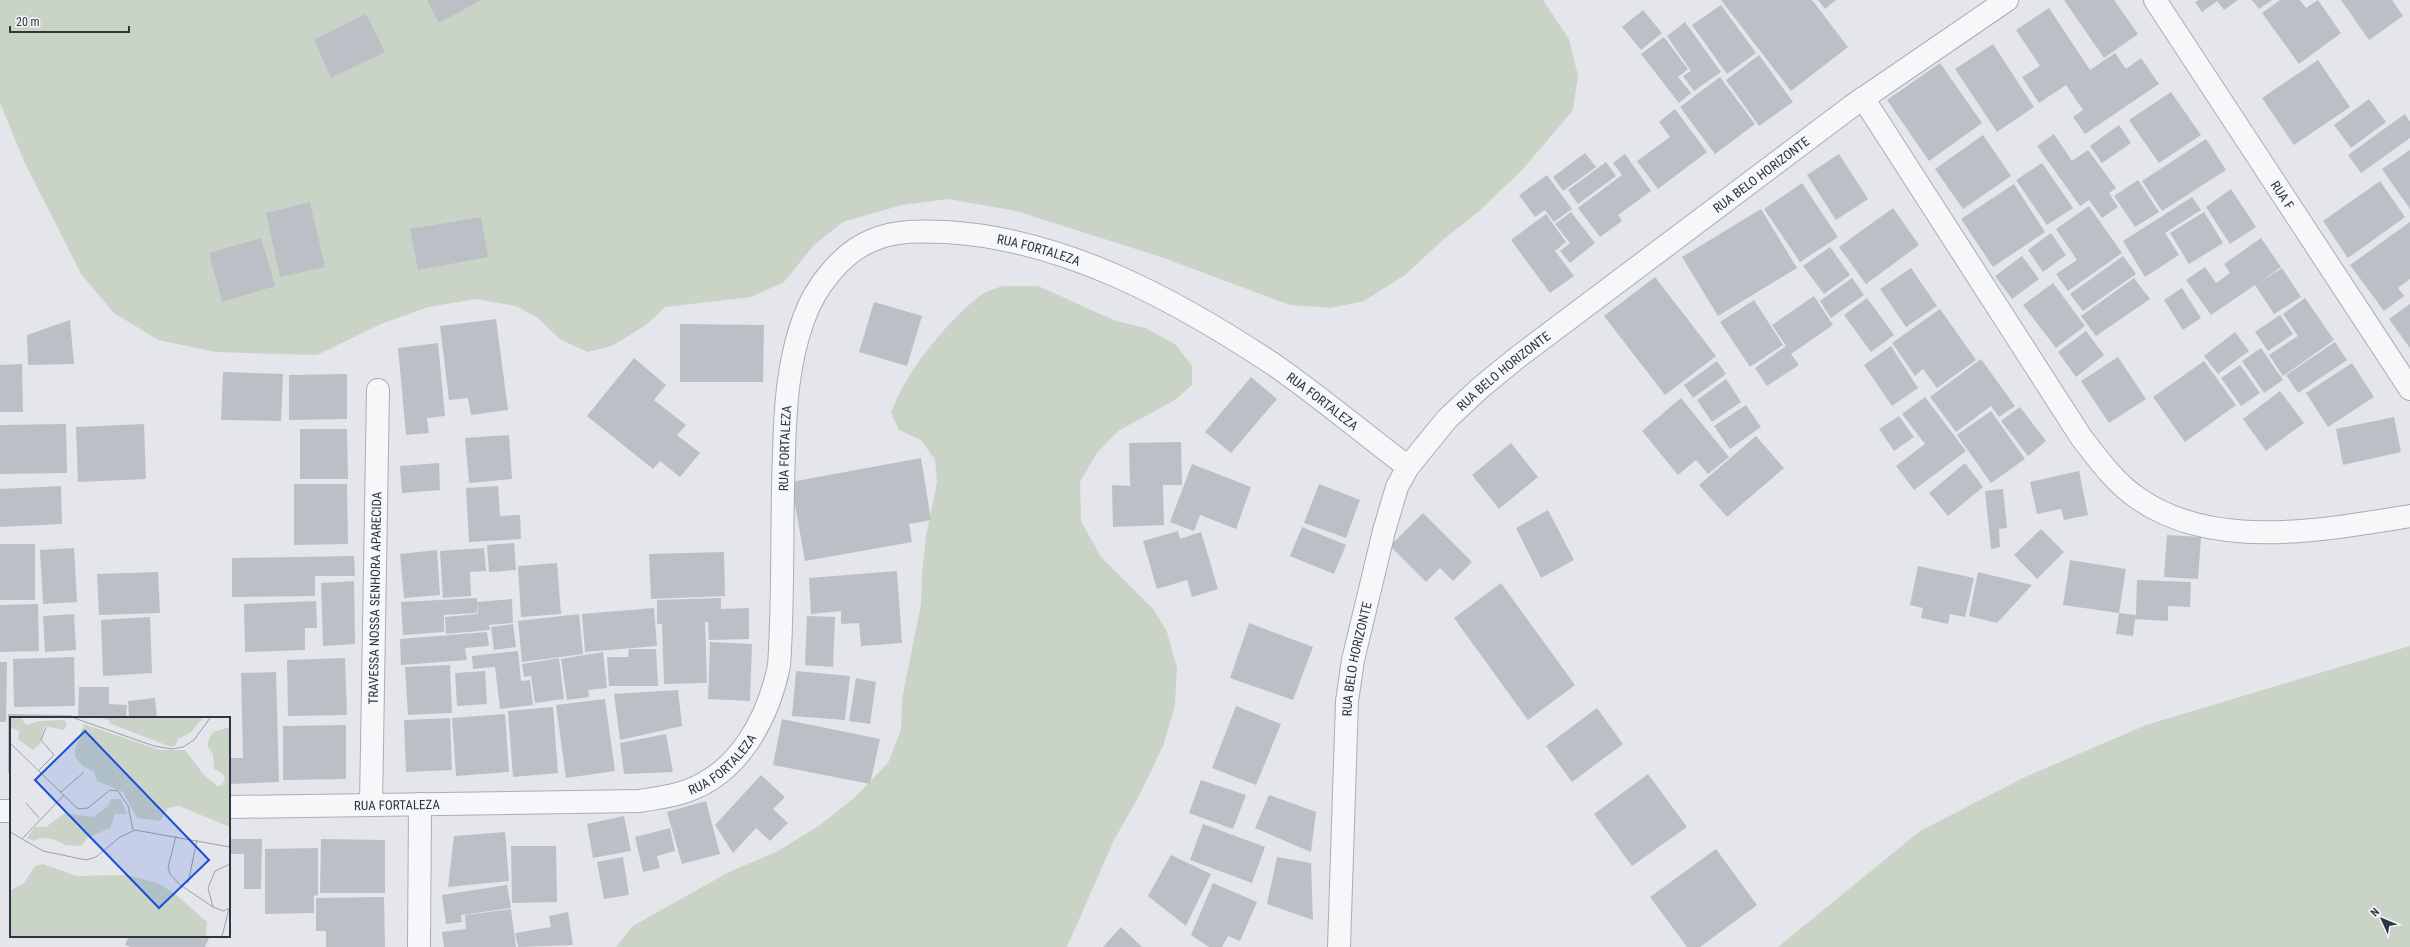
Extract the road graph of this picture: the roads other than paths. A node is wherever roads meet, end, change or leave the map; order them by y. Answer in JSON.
{"nodes":[{"id":1,"x":2007,"y":0,"type":"edge"},
{"id":2,"x":2155,"y":0,"type":"edge"},
{"id":3,"x":1863,"y":98,"type":"junction"},
{"id":4,"x":2410,"y":389,"type":"edge"},
{"id":5,"x":378,"y":390,"type":"dead end"},
{"id":6,"x":1408,"y":467,"type":"junction"},
{"id":7,"x":2410,"y":516,"type":"edge"},
{"id":8,"x":420,"y":804,"type":"junction"},
{"id":9,"x":371,"y":805,"type":"junction"},
{"id":10,"x":230,"y":808,"type":"edge"},
{"id":11,"x":419,"y":947,"type":"edge"},
{"id":12,"x":1339,"y":947,"type":"edge"}],
"edges":[{"from":1,"to":3,"type":"street","name":"RUA BELO HORIZONTE"},
{"from":2,"to":4,"type":"street","name":"RUA F"},
{"from":3,"to":6,"type":"street","name":"RUA BELO HORIZONTE"},
{"from":3,"to":7,"type":"street"},
{"from":5,"to":9,"type":"street","name":"TRAVESSA NOSSA SENHORA APARECIDA"},
{"from":6,"to":8,"type":"street","name":"RUA FORTALEZA"},
{"from":6,"to":12,"type":"street","name":"RUA BELO HORIZONTE"},
{"from":8,"to":9,"type":"street","name":"RUA FORTALEZA"},
{"from":8,"to":11,"type":"street"},
{"from":9,"to":10,"type":"street","name":"RUA FORTALEZA"}]}
